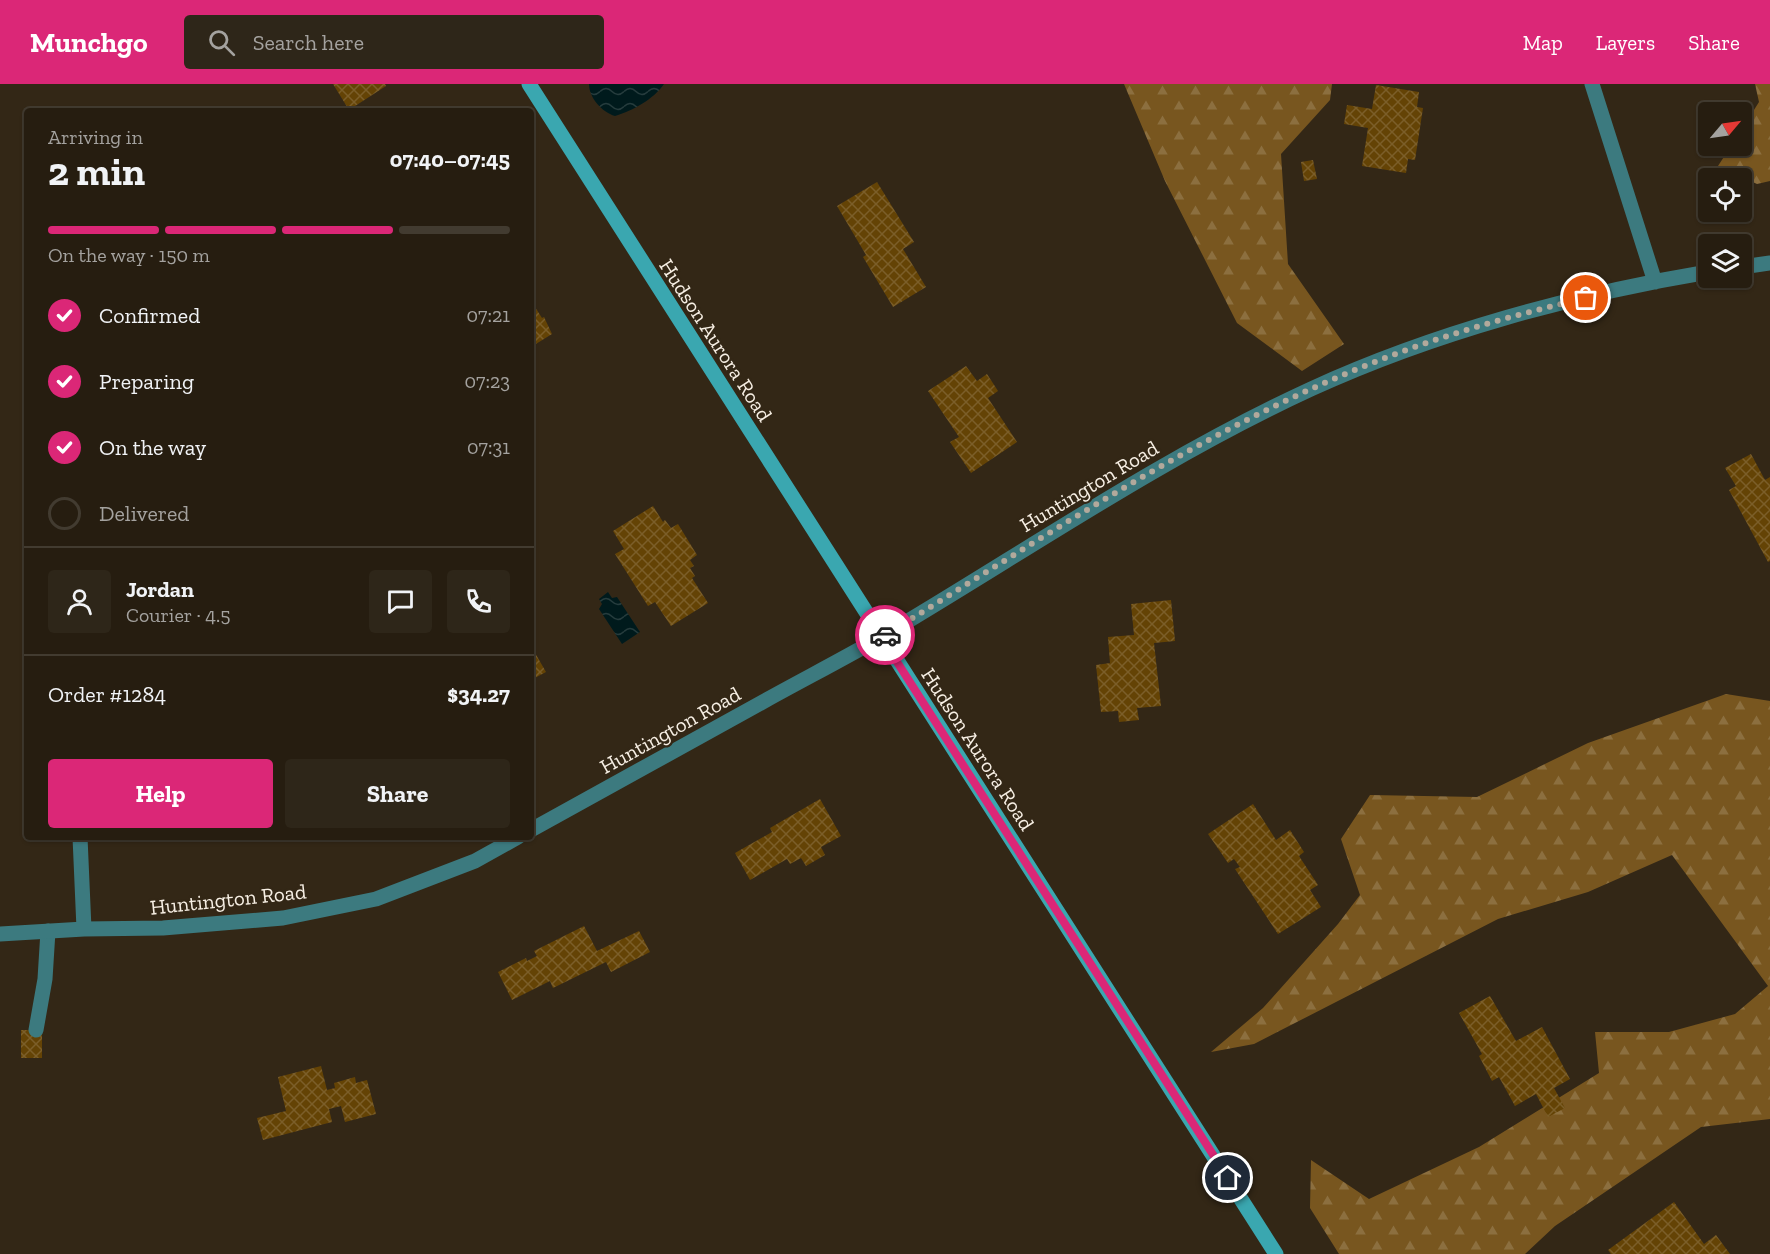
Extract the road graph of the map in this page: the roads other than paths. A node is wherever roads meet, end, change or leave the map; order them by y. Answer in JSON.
{"nodes":[{"id":1,"x":529,"y":84,"type":"edge"},
{"id":2,"x":1592,"y":84,"type":"edge"},
{"id":3,"x":1770,"y":263,"type":"edge"},
{"id":4,"x":1752,"y":266,"type":"edge"},
{"id":5,"x":1698,"y":274,"type":"edge"},
{"id":6,"x":1656,"y":282,"type":"junction"},
{"id":7,"x":881,"y":637,"type":"junction"},
{"id":8,"x":534,"y":828,"type":"edge"},
{"id":9,"x":80,"y":840,"type":"edge"},
{"id":10,"x":513,"y":840,"type":"edge"},
{"id":11,"x":84,"y":929,"type":"junction"},
{"id":12,"x":48,"y":931,"type":"junction"},
{"id":13,"x":0,"y":934,"type":"edge"},
{"id":14,"x":36,"y":1030,"type":"dead end"},
{"id":15,"x":1276,"y":1254,"type":"edge"}],
"edges":[{"from":1,"to":7,"type":"street","name":"Hudson Aurora Road"},
{"from":2,"to":6,"type":"street"},
{"from":3,"to":4,"type":"street"},
{"from":5,"to":6,"type":"street","name":"Huntington Road"},
{"from":6,"to":7,"type":"street","name":"Huntington Road"},
{"from":7,"to":8,"type":"street","name":"Huntington Road"},
{"from":7,"to":15,"type":"street","name":"Hudson Aurora Road"},
{"from":9,"to":11,"type":"street"},
{"from":10,"to":11,"type":"street","name":"Huntington Road"},
{"from":11,"to":12,"type":"street","name":"Huntington Road"},
{"from":12,"to":13,"type":"street","name":"Huntington Road"},
{"from":12,"to":14,"type":"street"}]}
